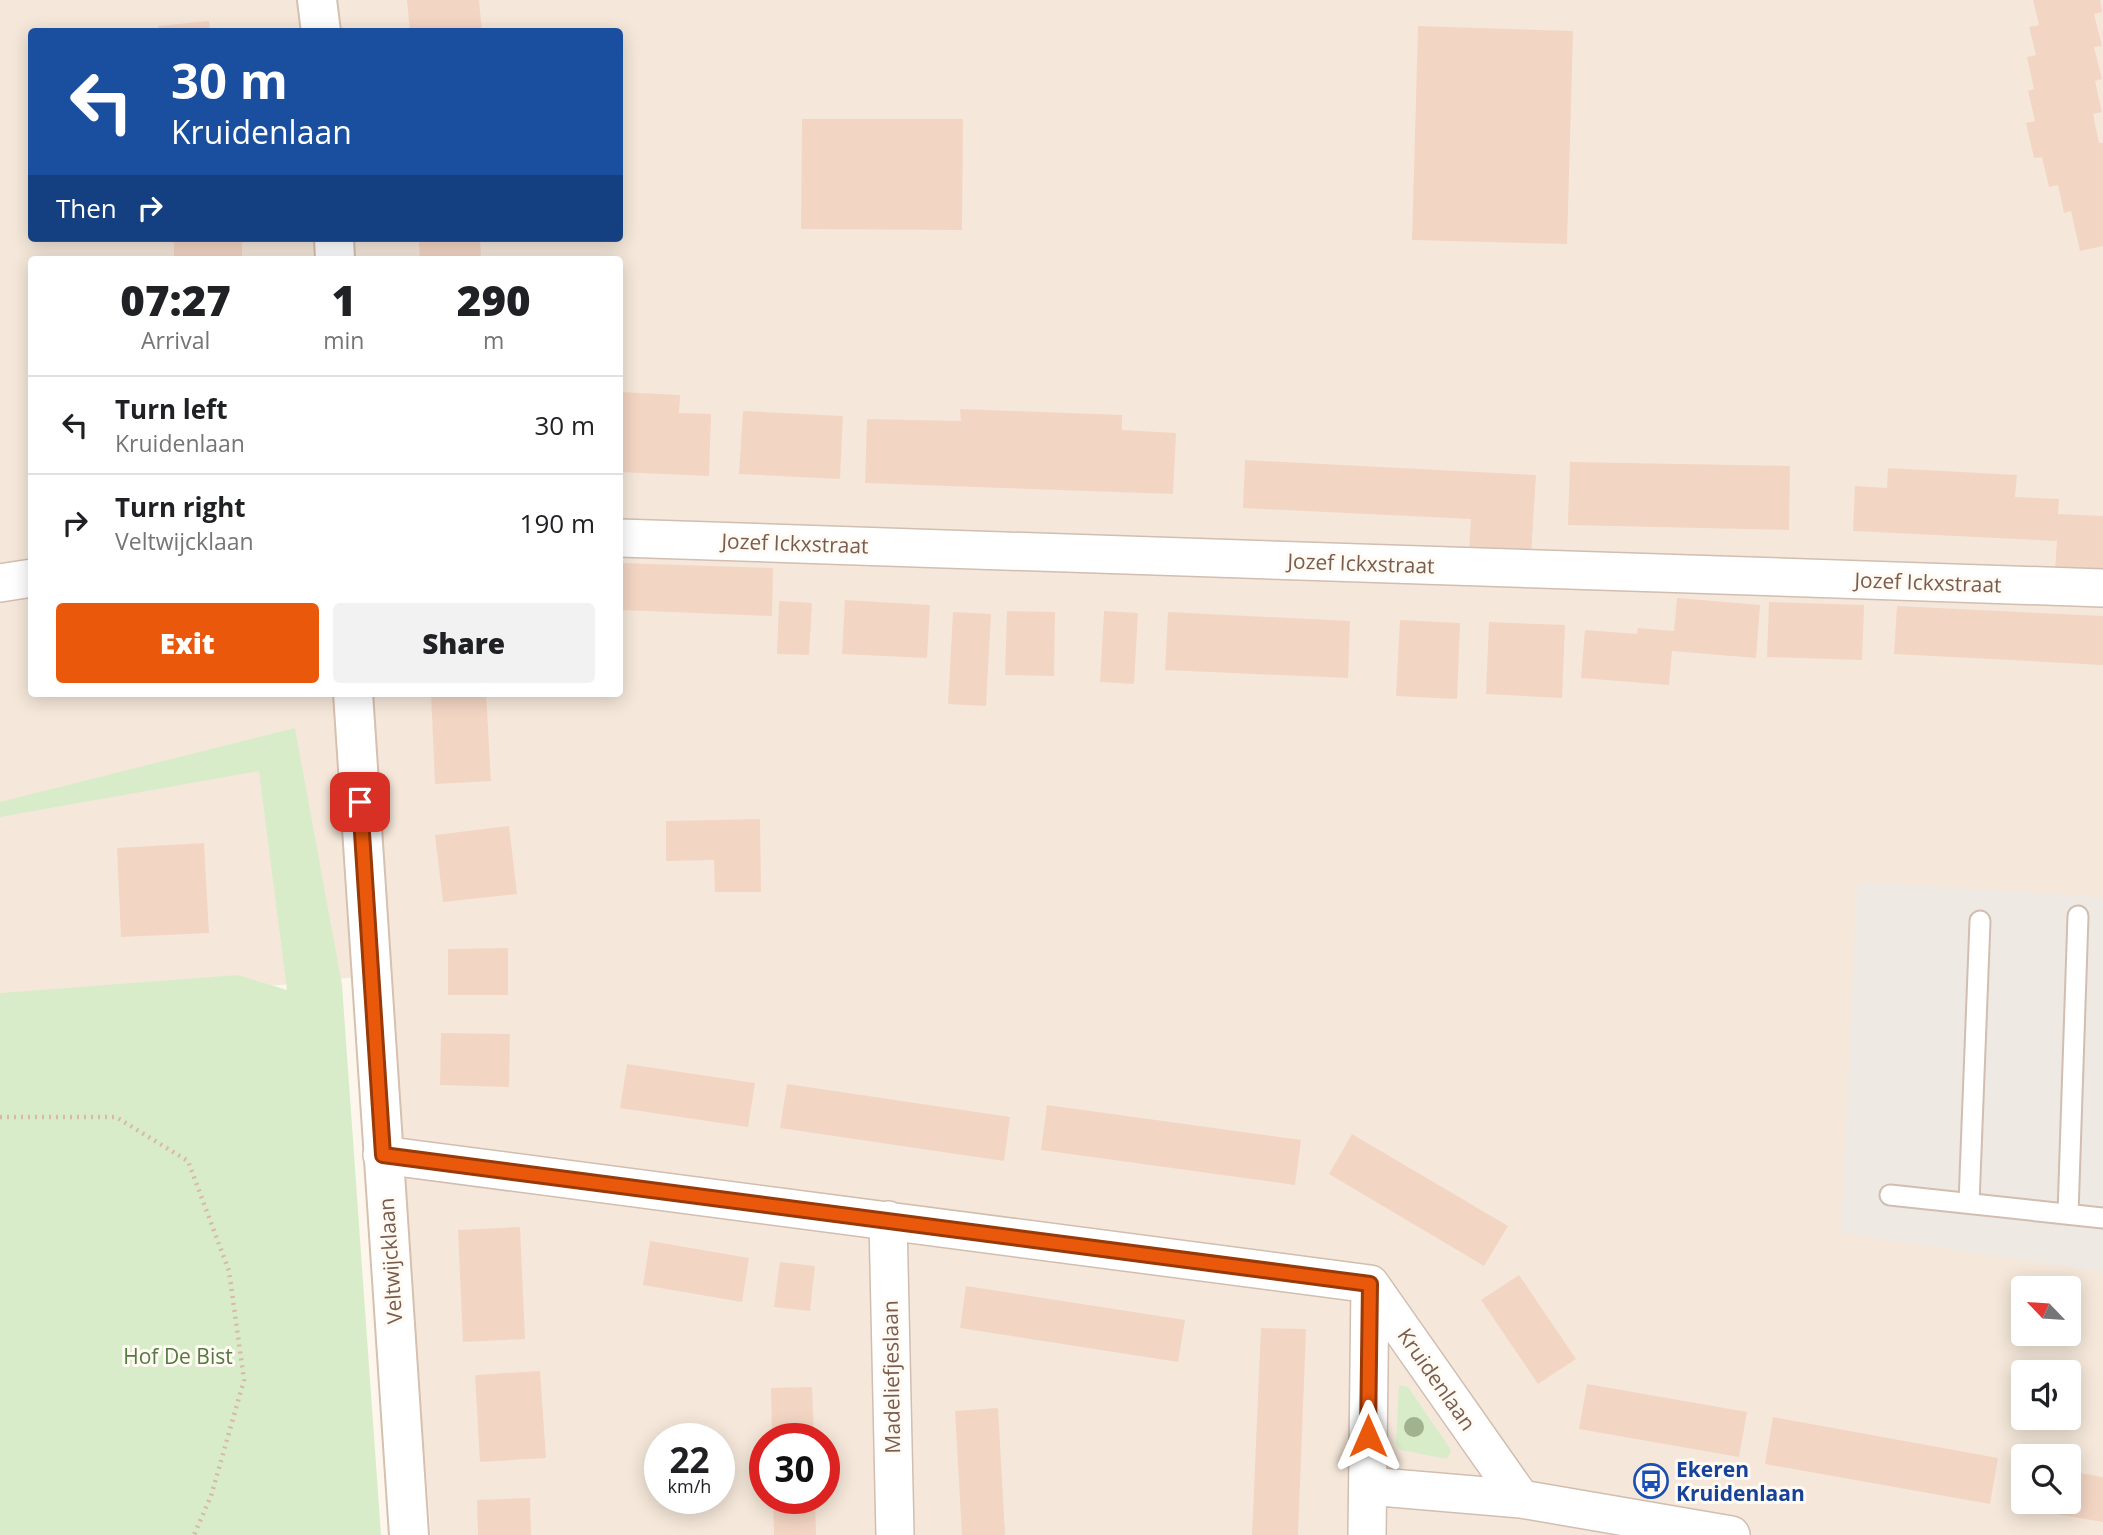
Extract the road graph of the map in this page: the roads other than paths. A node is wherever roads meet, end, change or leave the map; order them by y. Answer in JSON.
{"nodes":[{"id":1,"x":317,"y":0,"type":"edge"},
{"id":2,"x":320,"y":28,"type":"edge"},
{"id":3,"x":623,"y":537,"type":"edge"},
{"id":4,"x":28,"y":579,"type":"edge"},
{"id":5,"x":0,"y":583,"type":"edge"},
{"id":6,"x":2103,"y":588,"type":"edge"},
{"id":7,"x":353,"y":697,"type":"edge"},
{"id":8,"x":2078,"y":916,"type":"dead end"},
{"id":9,"x":1980,"y":920,"type":"dead end"},
{"id":10,"x":383,"y":1155,"type":"junction"},
{"id":11,"x":1890,"y":1195,"type":"dead end"},
{"id":12,"x":1969,"y":1203,"type":"junction"},
{"id":13,"x":2068,"y":1214,"type":"junction"},
{"id":14,"x":2103,"y":1218,"type":"edge"},
{"id":15,"x":888,"y":1220,"type":"junction"},
{"id":16,"x":1370,"y":1284,"type":"junction"},
{"id":17,"x":1368,"y":1486,"type":"junction"},
{"id":18,"x":1521,"y":1499,"type":"junction"},
{"id":19,"x":409,"y":1535,"type":"edge"},
{"id":20,"x":895,"y":1535,"type":"edge"},
{"id":21,"x":1367,"y":1535,"type":"edge"},
{"id":22,"x":1731,"y":1535,"type":"edge"}],
"edges":[{"from":1,"to":2,"type":"street"},
{"from":3,"to":6,"type":"street","name":"Jozef Ickxstraat"},
{"from":4,"to":5,"type":"street"},
{"from":7,"to":10,"type":"street","name":"Veltwijcklaan"},
{"from":8,"to":13,"type":"lane"},
{"from":9,"to":12,"type":"lane"},
{"from":10,"to":15,"type":"street"},
{"from":10,"to":19,"type":"street","name":"Veltwijcklaan"},
{"from":11,"to":12,"type":"lane"},
{"from":12,"to":13,"type":"lane"},
{"from":13,"to":14,"type":"lane"},
{"from":15,"to":16,"type":"street"},
{"from":15,"to":20,"type":"street","name":"Madeliefjeslaan"},
{"from":16,"to":17,"type":"street"},
{"from":16,"to":18,"type":"street","name":"Kruidenlaan"},
{"from":17,"to":18,"type":"street"},
{"from":17,"to":21,"type":"street"},
{"from":18,"to":22,"type":"street"}]}
